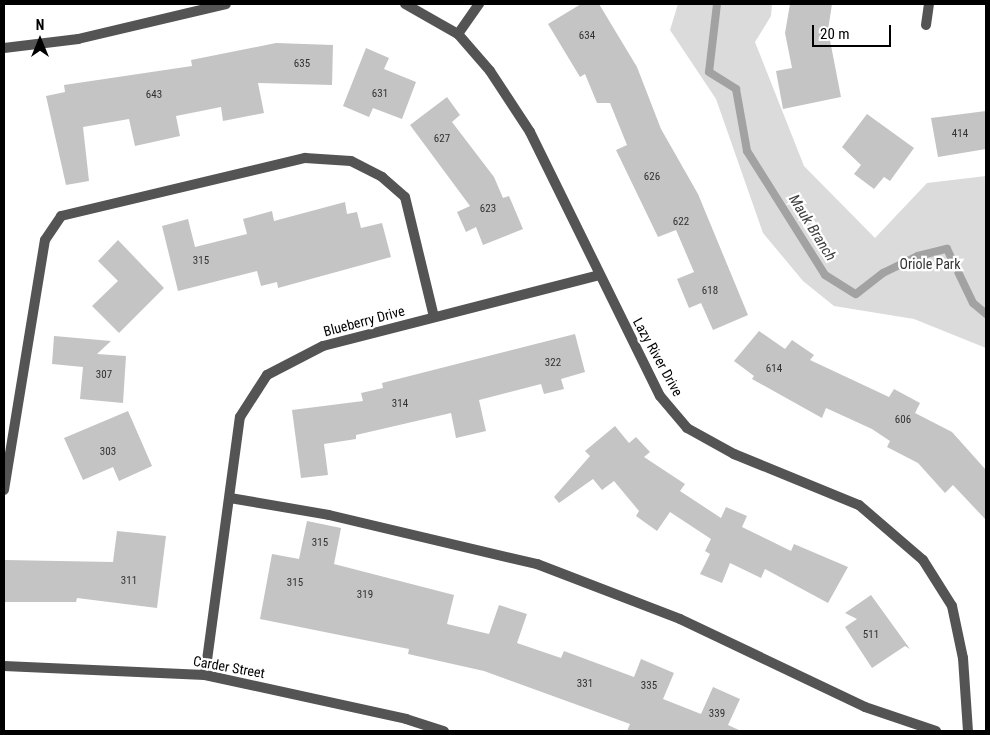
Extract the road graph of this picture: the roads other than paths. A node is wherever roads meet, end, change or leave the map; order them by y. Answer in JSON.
{"nodes":[{"id":1,"x":226,"y":4,"type":"edge"},
{"id":2,"x":405,"y":4,"type":"edge"},
{"id":3,"x":479,"y":4,"type":"edge"},
{"id":4,"x":929,"y":4,"type":"edge"},
{"id":5,"x":926,"y":25,"type":"dead end"},
{"id":6,"x":458,"y":34,"type":"junction"},
{"id":7,"x":4,"y":48,"type":"edge"},
{"id":8,"x":599,"y":274,"type":"junction"},
{"id":9,"x":434,"y":317,"type":"junction"},
{"id":10,"x":4,"y":490,"type":"edge"},
{"id":11,"x":230,"y":498,"type":"junction"},
{"id":12,"x":4,"y":666,"type":"edge"},
{"id":13,"x":205,"y":675,"type":"junction"},
{"id":14,"x":444,"y":731,"type":"edge"},
{"id":15,"x":936,"y":731,"type":"edge"},
{"id":16,"x":968,"y":731,"type":"edge"}],
"edges":[{"from":1,"to":7,"type":"street"},
{"from":2,"to":6,"type":"street","name":"Lazy River Drive"},
{"from":3,"to":6,"type":"street"},
{"from":4,"to":5,"type":"street"},
{"from":6,"to":8,"type":"street","name":"Lazy River Drive"},
{"from":8,"to":9,"type":"street","name":"Blueberry Drive"},
{"from":8,"to":16,"type":"street","name":"Lazy River Drive"},
{"from":9,"to":10,"type":"street"},
{"from":9,"to":11,"type":"street","name":"Blueberry Drive"},
{"from":11,"to":13,"type":"street","name":"Blueberry Drive"},
{"from":11,"to":15,"type":"street"},
{"from":12,"to":13,"type":"street","name":"Carder Street"},
{"from":13,"to":14,"type":"street","name":"Carder Street"}]}
